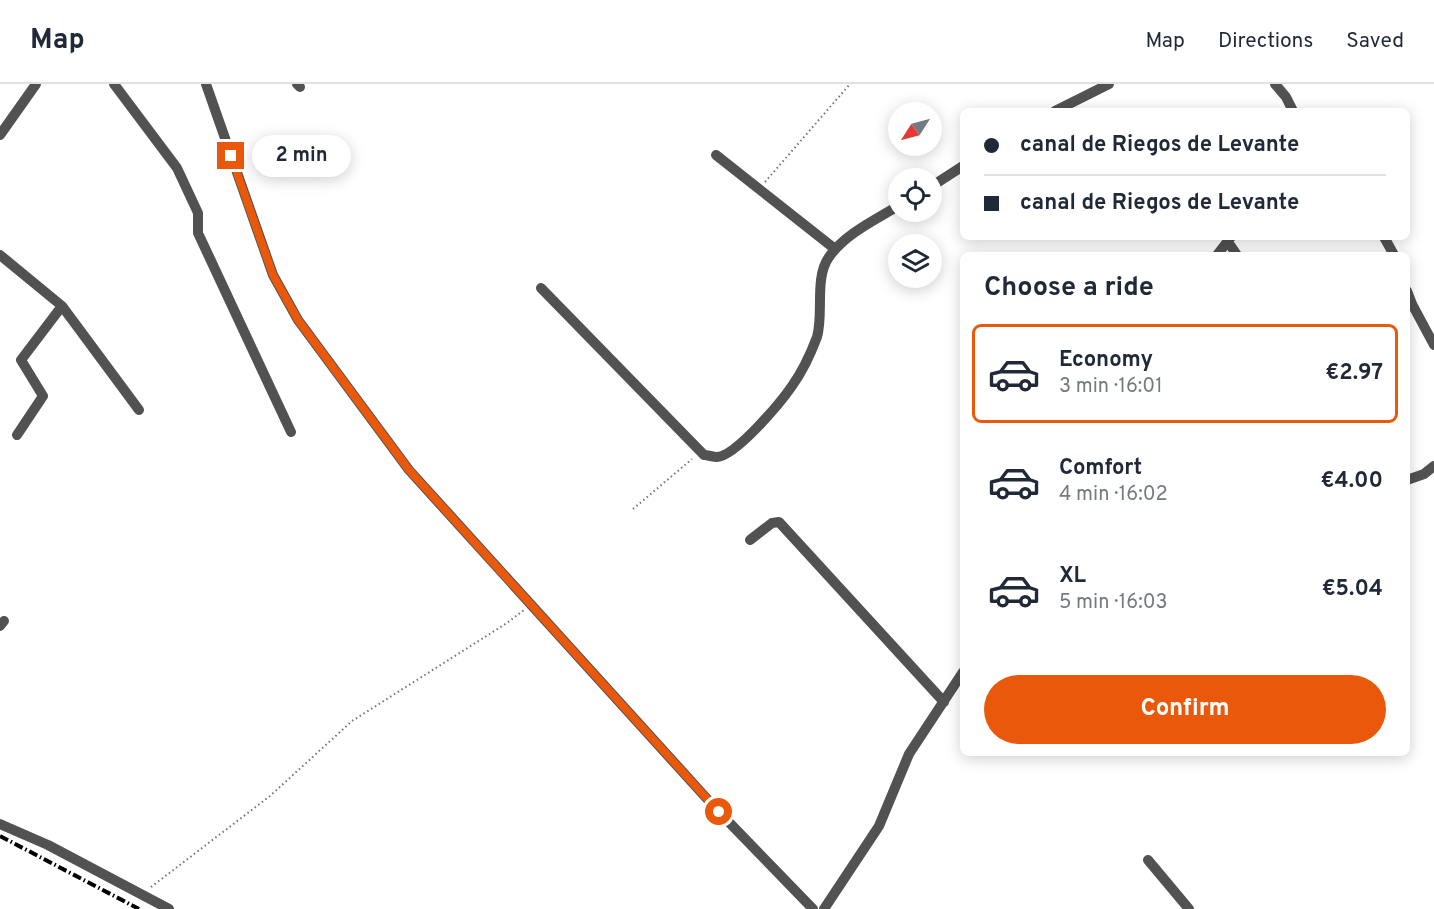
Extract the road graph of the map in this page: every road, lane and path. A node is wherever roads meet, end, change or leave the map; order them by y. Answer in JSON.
{"nodes":[{"id":1,"x":36,"y":84,"type":"edge"},
{"id":2,"x":114,"y":84,"type":"edge"},
{"id":3,"x":206,"y":84,"type":"edge"},
{"id":4,"x":850,"y":84,"type":"edge"},
{"id":5,"x":1109,"y":84,"type":"edge"},
{"id":6,"x":1281,"y":85,"type":"edge"},
{"id":7,"x":1061,"y":108,"type":"edge"},
{"id":8,"x":1292,"y":108,"type":"edge"},
{"id":9,"x":0,"y":135,"type":"edge"},
{"id":10,"x":717,"y":155,"type":"dead end"},
{"id":11,"x":960,"y":168,"type":"edge"},
{"id":12,"x":942,"y":180,"type":"edge"},
{"id":13,"x":759,"y":189,"type":"junction"},
{"id":14,"x":888,"y":212,"type":"edge"},
{"id":15,"x":835,"y":249,"type":"junction"},
{"id":16,"x":0,"y":255,"type":"edge"},
{"id":17,"x":541,"y":288,"type":"dead end"},
{"id":18,"x":1410,"y":299,"type":"edge"},
{"id":19,"x":62,"y":306,"type":"junction"},
{"id":20,"x":1434,"y":345,"type":"edge"},
{"id":21,"x":139,"y":410,"type":"dead end"},
{"id":22,"x":291,"y":432,"type":"dead end"},
{"id":23,"x":17,"y":435,"type":"dead end"},
{"id":24,"x":701,"y":452,"type":"junction"},
{"id":25,"x":1434,"y":466,"type":"edge"},
{"id":26,"x":1410,"y":479,"type":"edge"},
{"id":27,"x":633,"y":509,"type":"dead end"},
{"id":28,"x":750,"y":540,"type":"dead end"},
{"id":29,"x":531,"y":604,"type":"junction"},
{"id":30,"x":960,"y":677,"type":"edge"},
{"id":31,"x":944,"y":702,"type":"junction"},
{"id":32,"x":0,"y":824,"type":"edge"},
{"id":33,"x":1148,"y":860,"type":"dead end"},
{"id":34,"x":143,"y":894,"type":"junction"},
{"id":35,"x":169,"y":909,"type":"edge"},
{"id":36,"x":813,"y":909,"type":"edge"},
{"id":37,"x":824,"y":909,"type":"edge"},
{"id":38,"x":1189,"y":909,"type":"edge"}],
"edges":[{"from":1,"to":9,"type":"street"},
{"from":2,"to":22,"type":"street"},
{"from":3,"to":29,"type":"street"},
{"from":4,"to":13,"type":"path"},
{"from":5,"to":7,"type":"street"},
{"from":6,"to":8,"type":"street"},
{"from":10,"to":13,"type":"street"},
{"from":11,"to":12,"type":"street"},
{"from":13,"to":15,"type":"street"},
{"from":14,"to":15,"type":"street"},
{"from":15,"to":24,"type":"street"},
{"from":16,"to":19,"type":"street"},
{"from":17,"to":24,"type":"street"},
{"from":18,"to":20,"type":"street"},
{"from":19,"to":21,"type":"street"},
{"from":19,"to":23,"type":"street"},
{"from":24,"to":27,"type":"path"},
{"from":25,"to":26,"type":"street"},
{"from":28,"to":31,"type":"street"},
{"from":29,"to":34,"type":"path"},
{"from":29,"to":36,"type":"street"},
{"from":30,"to":31,"type":"street"},
{"from":31,"to":37,"type":"street"},
{"from":32,"to":34,"type":"street"},
{"from":33,"to":38,"type":"street"},
{"from":34,"to":35,"type":"street"}]}
